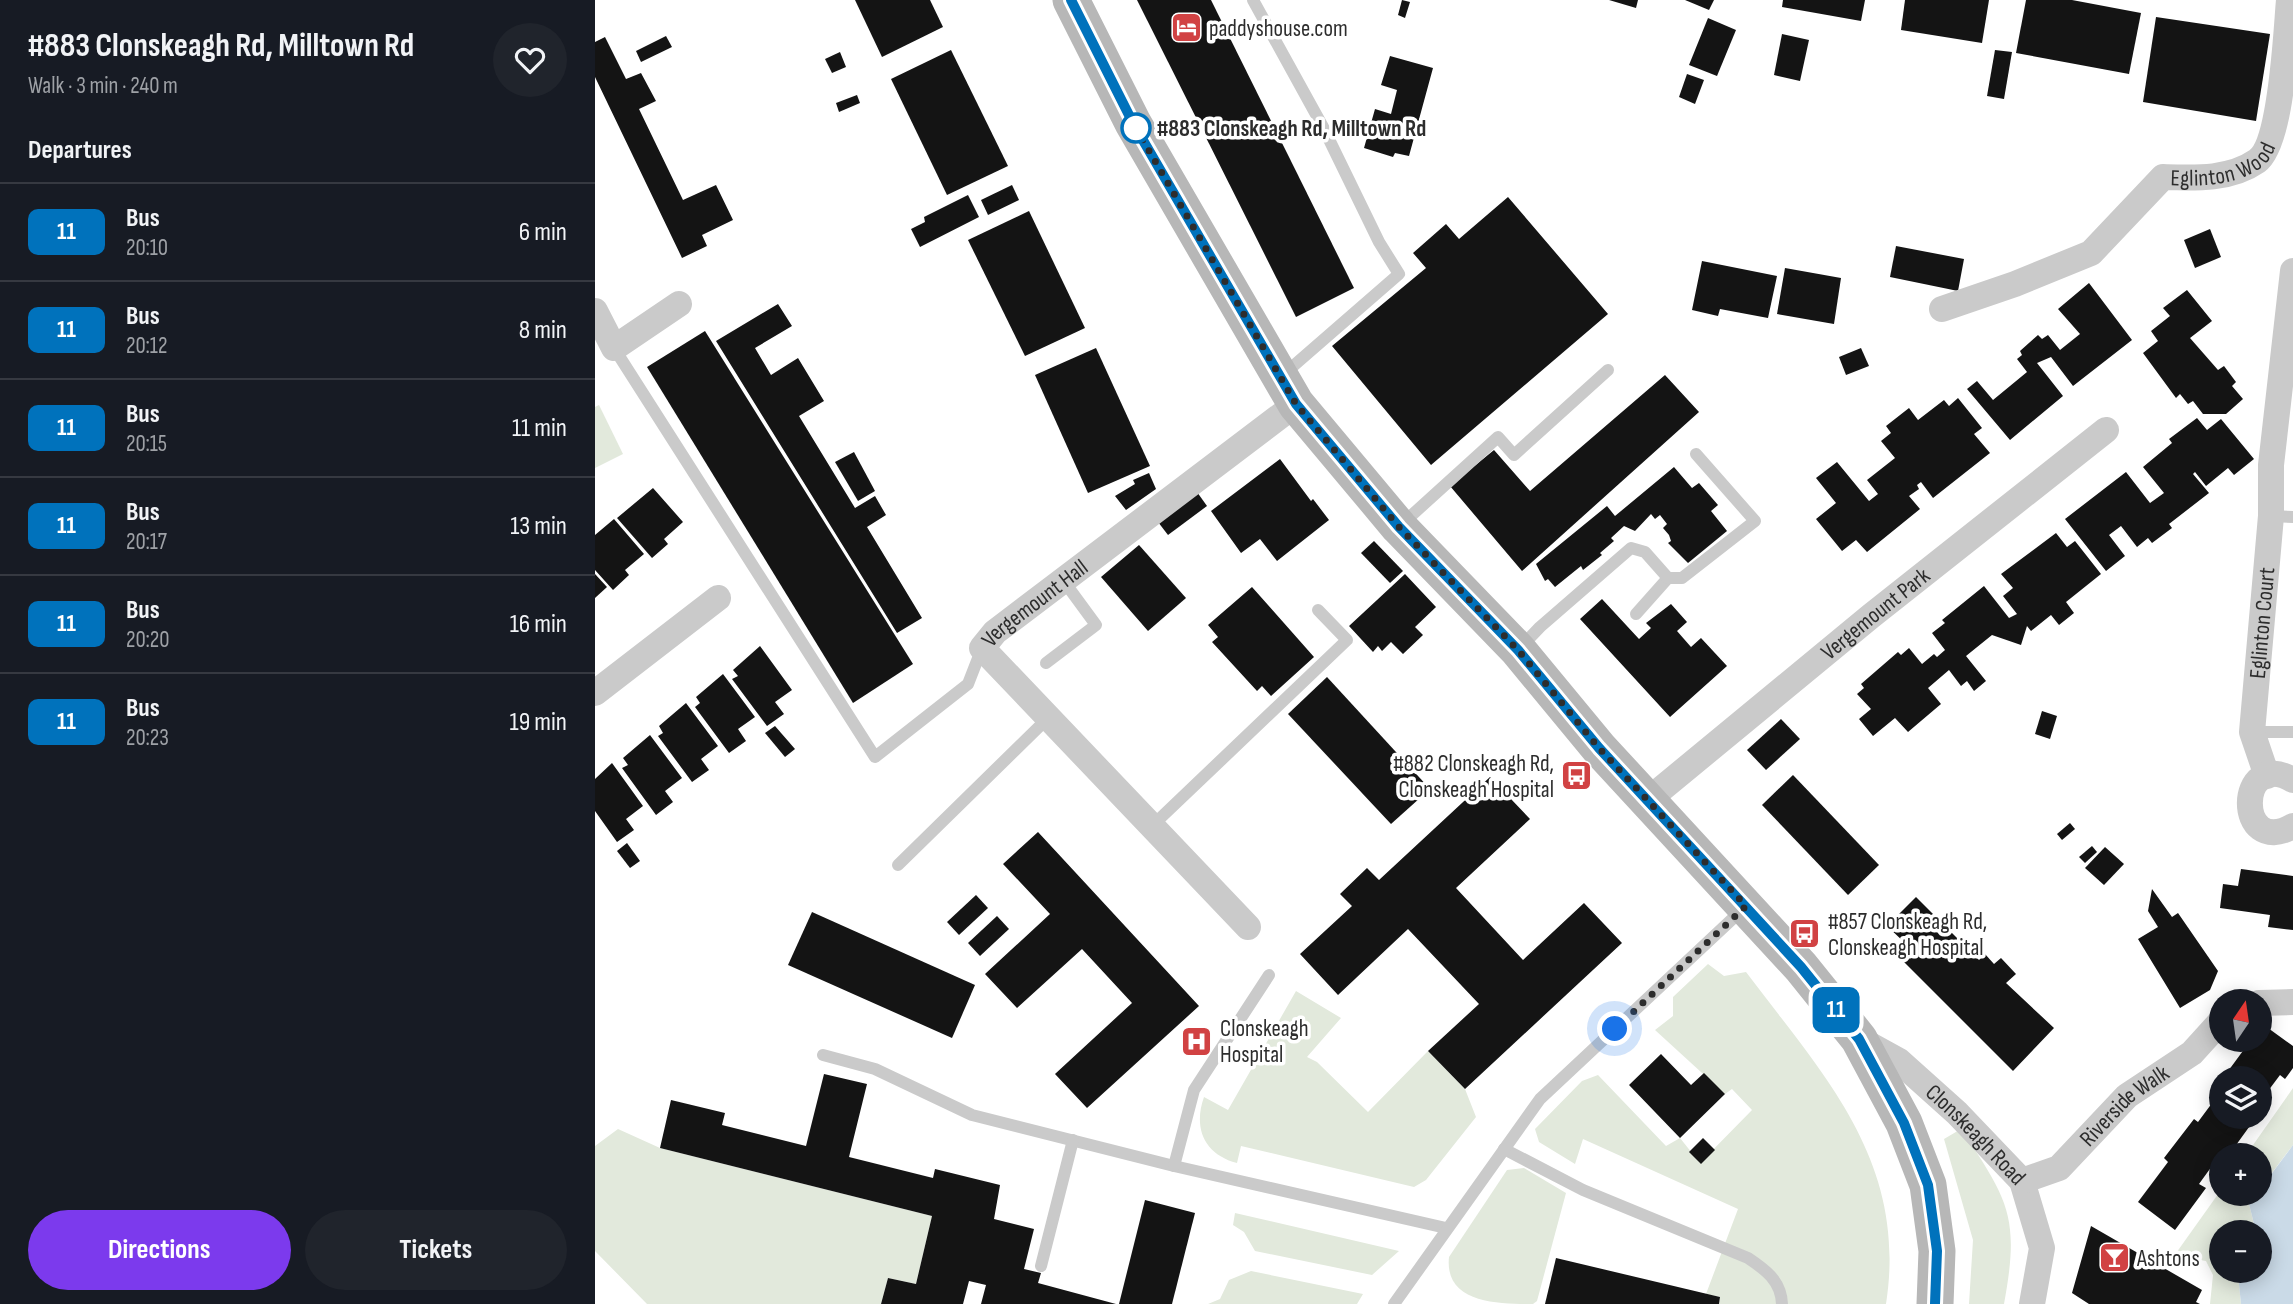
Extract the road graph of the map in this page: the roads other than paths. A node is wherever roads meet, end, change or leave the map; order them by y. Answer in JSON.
{"nodes":[{"id":1,"x":1071,"y":0,"type":"edge"},
{"id":2,"x":1253,"y":0,"type":"edge"},
{"id":3,"x":2289,"y":0,"type":"edge"},
{"id":4,"x":2293,"y":271,"type":"edge"},
{"id":5,"x":679,"y":304,"type":"dead end"},
{"id":6,"x":1942,"y":309,"type":"dead end"},
{"id":7,"x":595,"y":311,"type":"edge"},
{"id":8,"x":614,"y":348,"type":"junction"},
{"id":9,"x":1608,"y":370,"type":"dead end"},
{"id":10,"x":1287,"y":391,"type":"junction"},
{"id":11,"x":2106,"y":430,"type":"dead end"},
{"id":12,"x":1696,"y":454,"type":"dead end"},
{"id":13,"x":2282,"y":517,"type":"edge"},
{"id":14,"x":1399,"y":527,"type":"junction"},
{"id":15,"x":1668,"y":578,"type":"junction"},
{"id":16,"x":1063,"y":580,"type":"junction"},
{"id":17,"x":718,"y":598,"type":"dead end"},
{"id":18,"x":1318,"y":610,"type":"dead end"},
{"id":19,"x":1636,"y":614,"type":"dead end"},
{"id":20,"x":982,"y":648,"type":"junction"},
{"id":21,"x":1518,"y":650,"type":"junction"},
{"id":22,"x":1046,"y":663,"type":"dead end"},
{"id":23,"x":595,"y":693,"type":"edge"},
{"id":24,"x":1048,"y":718,"type":"junction"},
{"id":25,"x":2252,"y":732,"type":"junction"},
{"id":26,"x":2293,"y":732,"type":"edge"},
{"id":27,"x":2267,"y":776,"type":"junction"},
{"id":28,"x":2293,"y":780,"type":"edge"},
{"id":29,"x":1648,"y":800,"type":"junction"},
{"id":30,"x":1152,"y":826,"type":"junction"},
{"id":31,"x":2293,"y":826,"type":"edge"},
{"id":32,"x":898,"y":865,"type":"dead end"},
{"id":33,"x":1746,"y":906,"type":"junction"},
{"id":34,"x":1248,"y":926,"type":"dead end"},
{"id":35,"x":1269,"y":975,"type":"dead end"},
{"id":36,"x":2293,"y":1002,"type":"edge"},
{"id":37,"x":2272,"y":1003,"type":"edge"},
{"id":38,"x":2209,"y":1034,"type":"edge"},
{"id":39,"x":1859,"y":1039,"type":"junction"},
{"id":40,"x":823,"y":1055,"type":"dead end"},
{"id":41,"x":1073,"y":1140,"type":"junction"},
{"id":42,"x":1504,"y":1149,"type":"junction"},
{"id":43,"x":1174,"y":1166,"type":"junction"},
{"id":44,"x":2022,"y":1181,"type":"junction"},
{"id":45,"x":1446,"y":1228,"type":"junction"},
{"id":46,"x":1041,"y":1266,"type":"dead end"},
{"id":47,"x":1394,"y":1304,"type":"edge"},
{"id":48,"x":1782,"y":1304,"type":"edge"},
{"id":49,"x":1935,"y":1304,"type":"edge"},
{"id":50,"x":2032,"y":1304,"type":"edge"}],
"edges":[{"from":1,"to":10,"type":"main road","name":"Clonskeagh Road"},
{"from":2,"to":10,"type":"lane"},
{"from":3,"to":6,"type":"street","name":"Eglinton Wood"},
{"from":4,"to":13,"type":"street","name":"Eglinton Court"},
{"from":5,"to":8,"type":"street"},
{"from":7,"to":8,"type":"street"},
{"from":8,"to":20,"type":"lane"},
{"from":9,"to":14,"type":"lane"},
{"from":10,"to":14,"type":"main road","name":"Clonskeagh Road"},
{"from":10,"to":16,"type":"street","name":"Vergemount Hall"},
{"from":11,"to":29,"type":"street","name":"Vergemount Park"},
{"from":12,"to":15,"type":"lane"},
{"from":13,"to":25,"type":"street","name":"Eglinton Court"},
{"from":14,"to":21,"type":"main road","name":"Clonskeagh Road"},
{"from":15,"to":19,"type":"lane"},
{"from":15,"to":21,"type":"lane"},
{"from":16,"to":20,"type":"street","name":"Vergemount Hall"},
{"from":16,"to":22,"type":"lane"},
{"from":17,"to":23,"type":"street"},
{"from":18,"to":30,"type":"lane"},
{"from":20,"to":24,"type":"street","name":"Vergemount Hall"},
{"from":21,"to":29,"type":"main road","name":"Clonskeagh Road"},
{"from":24,"to":30,"type":"street","name":"Vergemount Hall"},
{"from":24,"to":32,"type":"lane"},
{"from":25,"to":26,"type":"lane"},
{"from":25,"to":27,"type":"street","name":"Eglinton Court"},
{"from":27,"to":28,"type":"street"},
{"from":27,"to":31,"type":"street"},
{"from":29,"to":33,"type":"main road","name":"Clonskeagh Road"},
{"from":30,"to":34,"type":"street","name":"Vergemount Hall"},
{"from":33,"to":39,"type":"main road","name":"Clonskeagh Road"},
{"from":33,"to":42,"type":"lane"},
{"from":35,"to":43,"type":"lane"},
{"from":36,"to":37,"type":"street"},
{"from":38,"to":44,"type":"street","name":"Riverside Walk"},
{"from":39,"to":44,"type":"street","name":"Clonskeagh Road"},
{"from":39,"to":49,"type":"main road","name":"Clonskeagh Road"},
{"from":40,"to":41,"type":"lane"},
{"from":41,"to":43,"type":"lane"},
{"from":41,"to":46,"type":"lane"},
{"from":42,"to":45,"type":"lane"},
{"from":42,"to":48,"type":"lane"},
{"from":43,"to":45,"type":"lane"},
{"from":44,"to":50,"type":"street","name":"Clonskeagh Road"},
{"from":45,"to":47,"type":"lane"}]}
